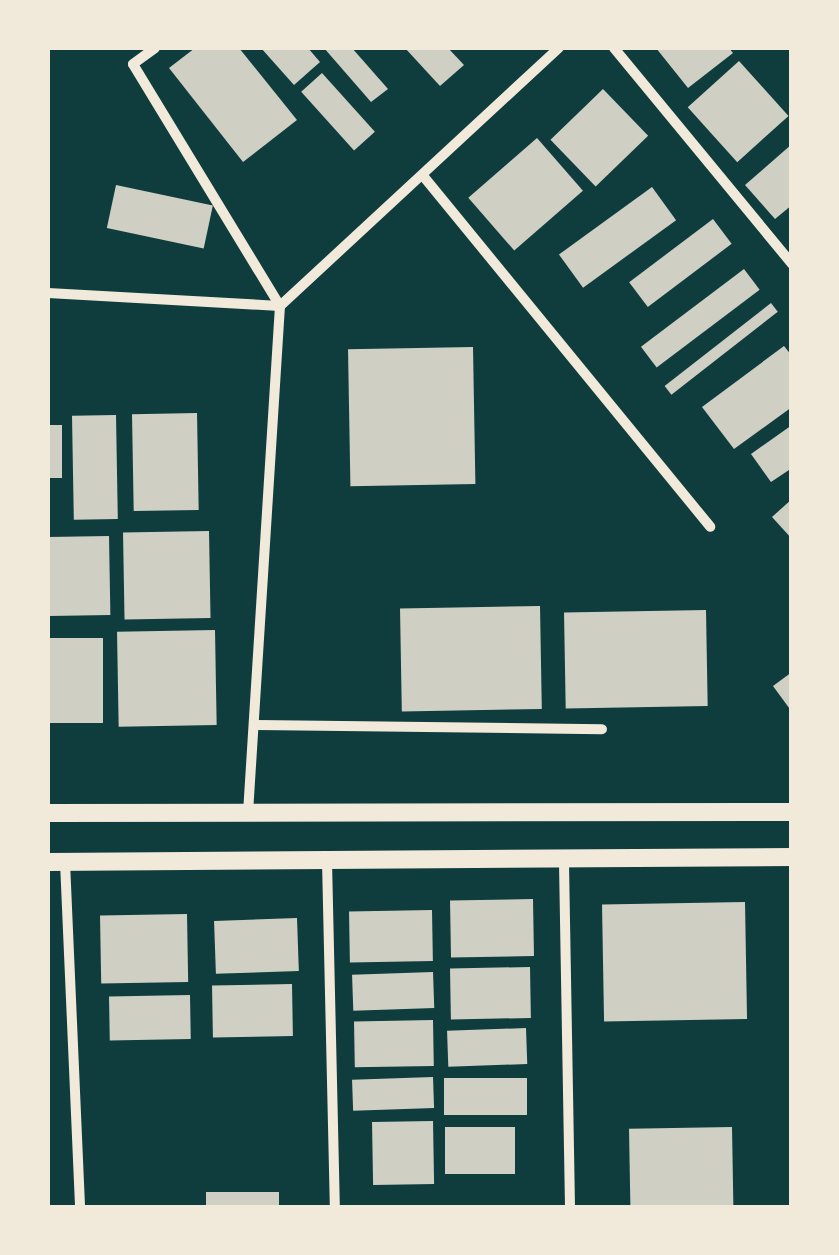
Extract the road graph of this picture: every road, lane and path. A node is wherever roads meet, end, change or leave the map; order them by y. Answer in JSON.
{"nodes":[{"id":1,"x":155,"y":48,"type":"edge"},
{"id":2,"x":558,"y":48,"type":"edge"},
{"id":3,"x":614,"y":48,"type":"edge"},
{"id":4,"x":424,"y":177,"type":"junction"},
{"id":5,"x":792,"y":264,"type":"edge"},
{"id":6,"x":48,"y":293,"type":"edge"},
{"id":7,"x":280,"y":306,"type":"junction"},
{"id":8,"x":710,"y":527,"type":"dead end"},
{"id":9,"x":257,"y":724,"type":"junction"},
{"id":10,"x":602,"y":729,"type":"dead end"},
{"id":11,"x":792,"y":812,"type":"edge"},
{"id":12,"x":48,"y":813,"type":"edge"},
{"id":13,"x":248,"y":815,"type":"junction"},
{"id":14,"x":792,"y":857,"type":"edge"},
{"id":15,"x":327,"y":861,"type":"junction"},
{"id":16,"x":56,"y":862,"type":"edge"},
{"id":17,"x":564,"y":862,"type":"junction"},
{"id":18,"x":80,"y":1208,"type":"edge"},
{"id":19,"x":335,"y":1208,"type":"edge"},
{"id":20,"x":570,"y":1208,"type":"edge"}],
"edges":[{"from":1,"to":7,"type":"street"},
{"from":2,"to":4,"type":"street"},
{"from":3,"to":5,"type":"street"},
{"from":4,"to":7,"type":"street"},
{"from":4,"to":8,"type":"street"},
{"from":6,"to":7,"type":"street"},
{"from":7,"to":9,"type":"street"},
{"from":9,"to":10,"type":"street"},
{"from":9,"to":13,"type":"street"},
{"from":11,"to":13,"type":"street"},
{"from":12,"to":13,"type":"street"},
{"from":14,"to":17,"type":"street"},
{"from":15,"to":16,"type":"street"},
{"from":15,"to":17,"type":"street"},
{"from":15,"to":19,"type":"street"},
{"from":16,"to":18,"type":"street"},
{"from":17,"to":20,"type":"street"}]}
